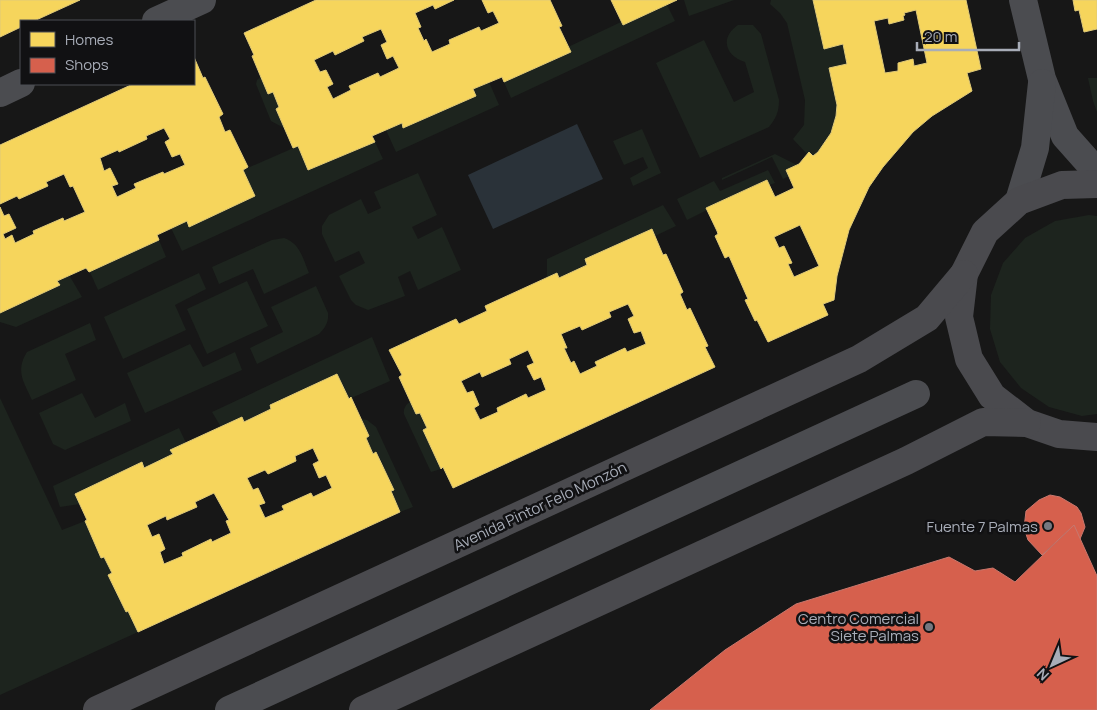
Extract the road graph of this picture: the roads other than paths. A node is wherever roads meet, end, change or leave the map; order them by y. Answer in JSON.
{"nodes":[{"id":1,"x":202,"y":0,"type":"edge"},
{"id":2,"x":1022,"y":0,"type":"edge"},
{"id":3,"x":158,"y":20,"type":"edge"},
{"id":4,"x":1042,"y":79,"type":"junction"},
{"id":5,"x":20,"y":83,"type":"edge"},
{"id":6,"x":0,"y":92,"type":"edge"},
{"id":7,"x":1097,"y":172,"type":"edge"},
{"id":8,"x":1097,"y":184,"type":"edge"},
{"id":9,"x":1019,"y":202,"type":"junction"},
{"id":10,"x":964,"y":274,"type":"junction"},
{"id":11,"x":916,"y":394,"type":"dead end"},
{"id":12,"x":1027,"y":422,"type":"junction"},
{"id":13,"x":1088,"y":437,"type":"edge"},
{"id":14,"x":1097,"y":458,"type":"edge"},
{"id":15,"x":97,"y":710,"type":"edge"},
{"id":16,"x":229,"y":710,"type":"edge"},
{"id":17,"x":364,"y":710,"type":"edge"}],
"edges":[{"from":1,"to":3,"type":"street"},
{"from":2,"to":4,"type":"street"},
{"from":4,"to":7,"type":"street"},
{"from":4,"to":9,"type":"street"},
{"from":5,"to":6,"type":"street"},
{"from":8,"to":9,"type":"street"},
{"from":9,"to":10,"type":"street"},
{"from":10,"to":12,"type":"street"},
{"from":10,"to":15,"type":"street","name":"Avenida Pintor Felo Monzón"},
{"from":11,"to":16,"type":"street"},
{"from":12,"to":13,"type":"street"},
{"from":12,"to":17,"type":"street"},
{"from":13,"to":14,"type":"street"}]}
